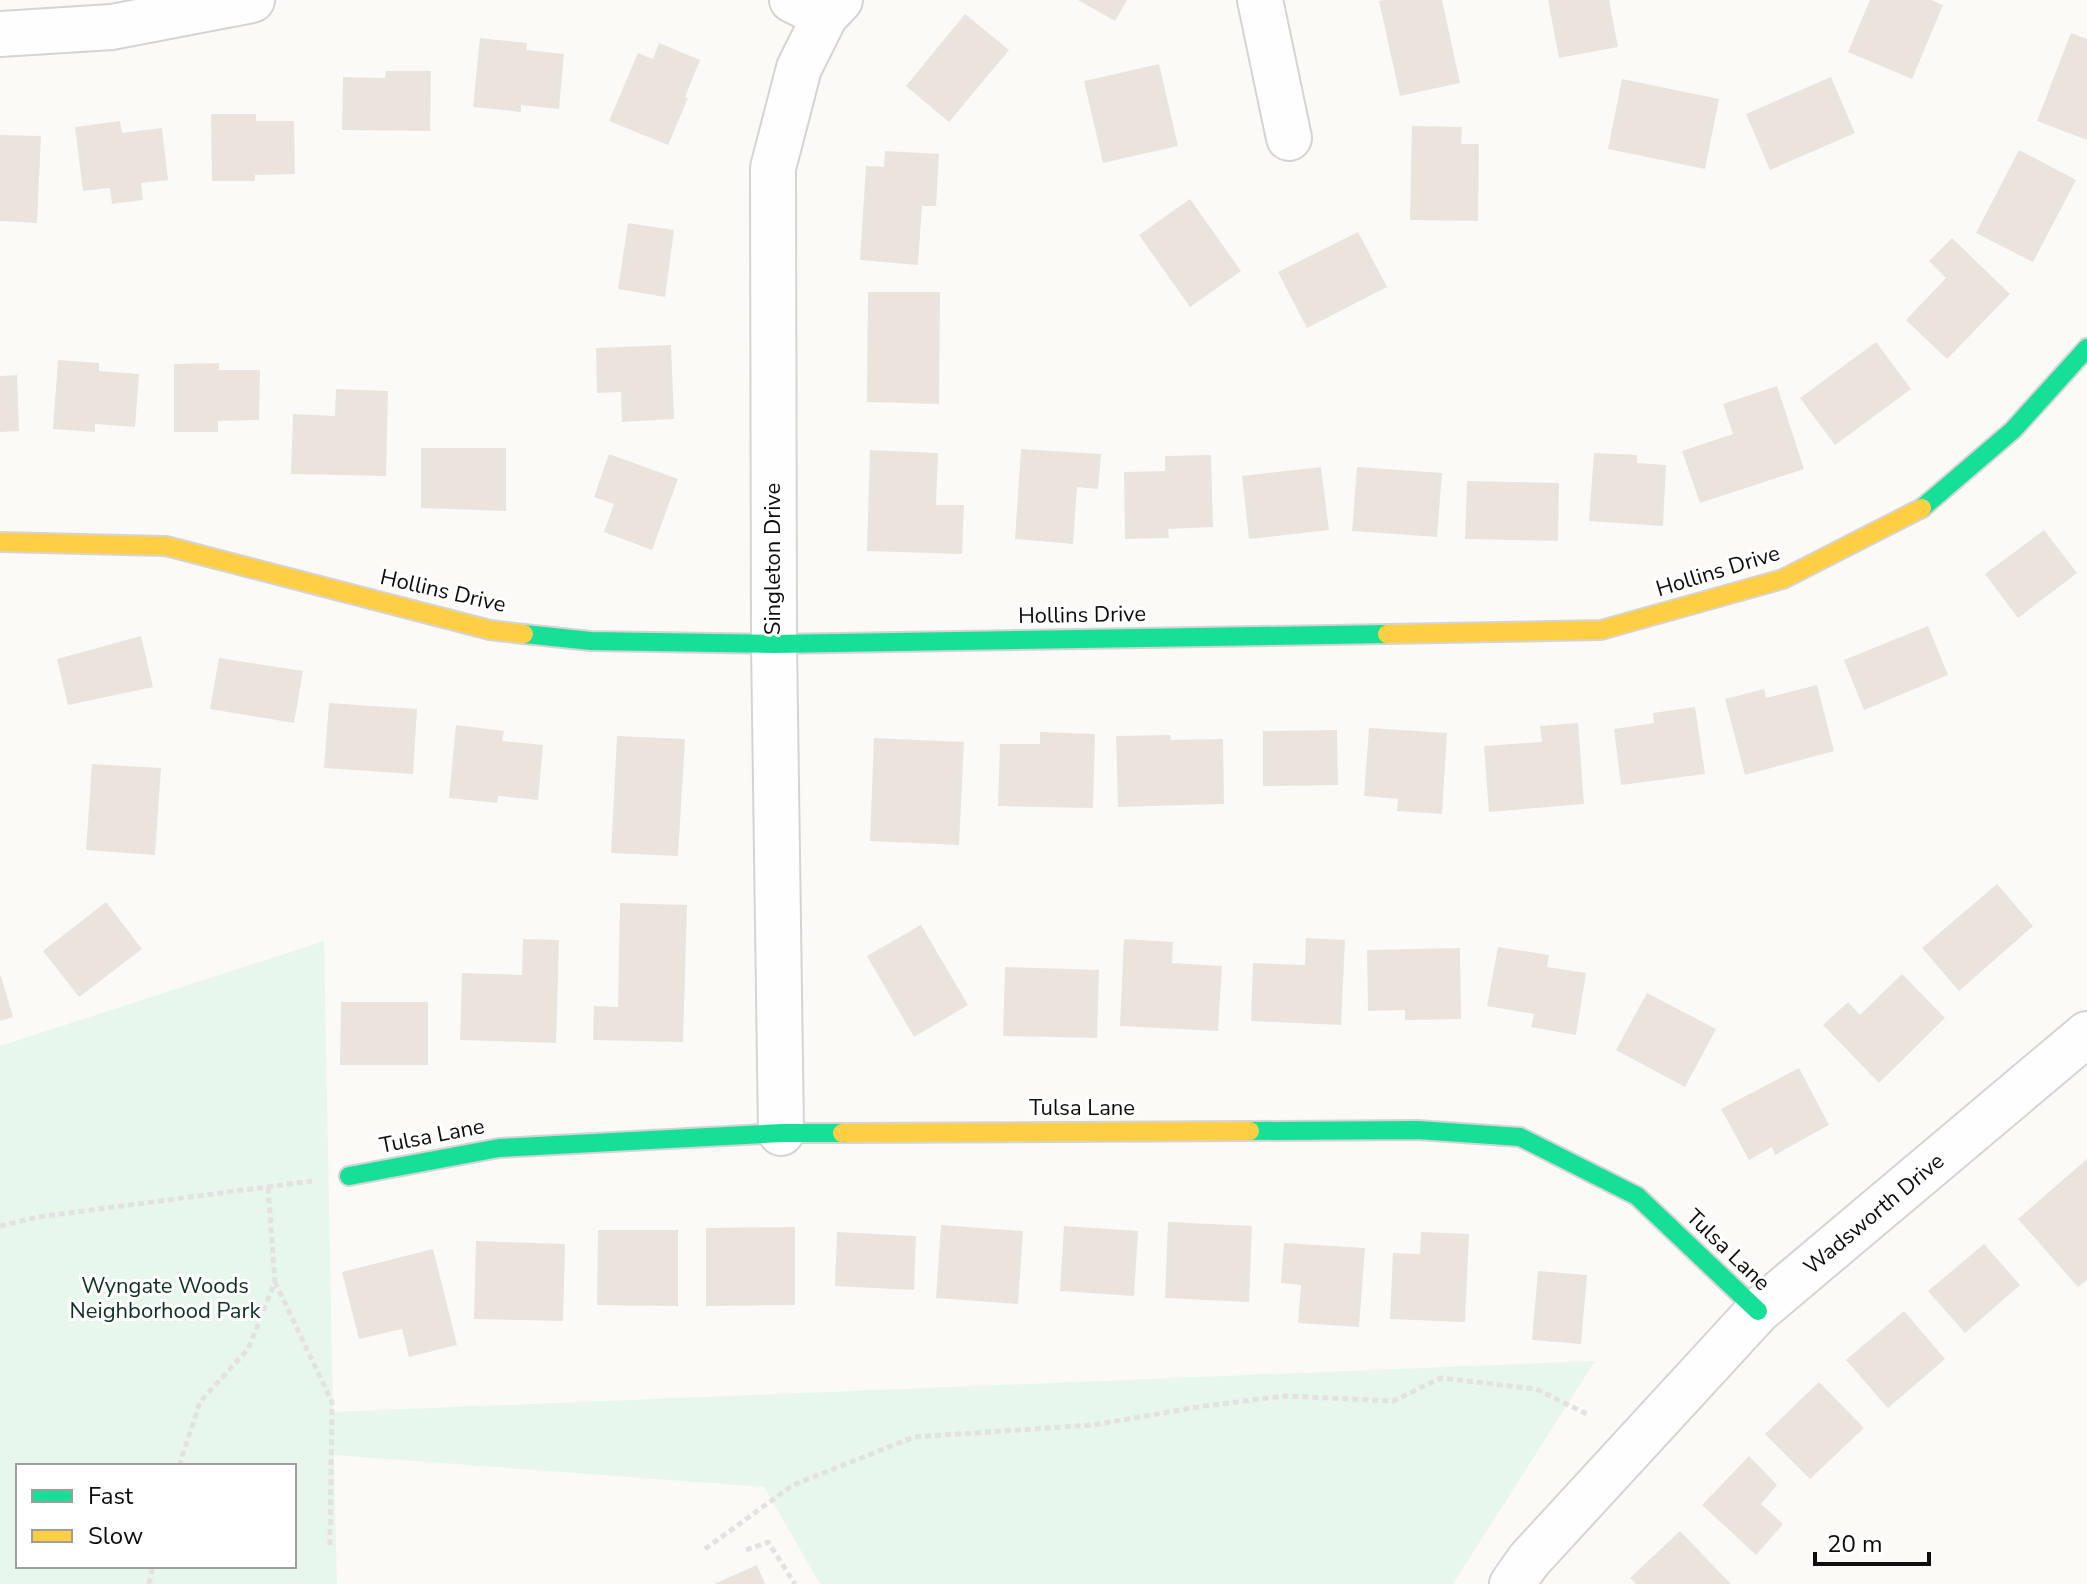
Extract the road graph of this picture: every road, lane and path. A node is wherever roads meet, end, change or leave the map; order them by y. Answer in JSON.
{"nodes":[{"id":1,"x":252,"y":0,"type":"edge"},
{"id":2,"x":1260,"y":0,"type":"edge"},
{"id":3,"x":819,"y":5,"type":"edge"},
{"id":4,"x":0,"y":34,"type":"edge"},
{"id":5,"x":1289,"y":138,"type":"dead end"},
{"id":6,"x":2087,"y":348,"type":"edge"},
{"id":7,"x":0,"y":542,"type":"edge"},
{"id":8,"x":774,"y":644,"type":"junction"},
{"id":9,"x":2087,"y":1034,"type":"edge"},
{"id":10,"x":781,"y":1133,"type":"junction"},
{"id":11,"x":349,"y":1176,"type":"joint"},
{"id":12,"x":268,"y":1187,"type":"junction"},
{"id":13,"x":0,"y":1226,"type":"edge"},
{"id":14,"x":275,"y":1282,"type":"junction"},
{"id":15,"x":1758,"y":1311,"type":"junction"},
{"id":16,"x":1587,"y":1414,"type":"dead end"},
{"id":17,"x":180,"y":1464,"type":"edge"},
{"id":18,"x":330,"y":1548,"type":"dead end"},
{"id":19,"x":705,"y":1549,"type":"dead end"},
{"id":20,"x":746,"y":1550,"type":"dead end"},
{"id":21,"x":795,"y":1584,"type":"edge"},
{"id":22,"x":1512,"y":1584,"type":"edge"}],
"edges":[{"from":1,"to":4,"type":"street"},
{"from":2,"to":5,"type":"street"},
{"from":3,"to":8,"type":"street","name":"Singleton Drive"},
{"from":6,"to":8,"type":"street","name":"Hollins Drive"},
{"from":7,"to":8,"type":"street","name":"Hollins Drive"},
{"from":8,"to":10,"type":"street","name":"Singleton Drive"},
{"from":9,"to":15,"type":"street","name":"Wadsworth Drive"},
{"from":10,"to":11,"type":"street","name":"Tulsa Lane"},
{"from":10,"to":15,"type":"street","name":"Tulsa Lane"},
{"from":11,"to":12,"type":"path"},
{"from":12,"to":13,"type":"path"},
{"from":12,"to":14,"type":"path"},
{"from":14,"to":17,"type":"path"},
{"from":14,"to":18,"type":"path"},
{"from":15,"to":22,"type":"street","name":"Wadsworth Drive"},
{"from":16,"to":19,"type":"path"},
{"from":20,"to":21,"type":"path"}]}
